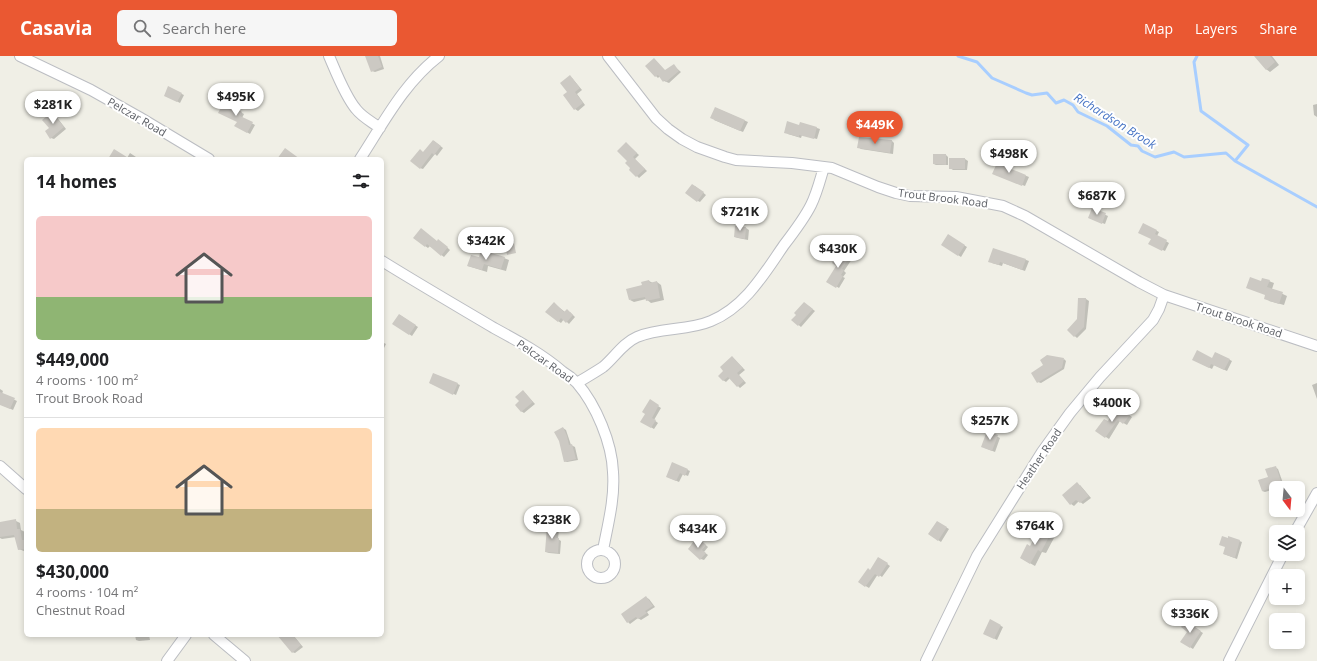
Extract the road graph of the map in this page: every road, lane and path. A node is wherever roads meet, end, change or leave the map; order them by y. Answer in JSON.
{"nodes":[{"id":1,"x":20,"y":56,"type":"edge"},
{"id":2,"x":329,"y":56,"type":"edge"},
{"id":3,"x":439,"y":56,"type":"edge"},
{"id":4,"x":608,"y":56,"type":"edge"},
{"id":5,"x":380,"y":128,"type":"junction"},
{"id":6,"x":206,"y":157,"type":"edge"},
{"id":7,"x":361,"y":157,"type":"edge"},
{"id":8,"x":824,"y":167,"type":"junction"},
{"id":9,"x":384,"y":262,"type":"edge"},
{"id":10,"x":1164,"y":294,"type":"junction"},
{"id":11,"x":1317,"y":346,"type":"edge"},
{"id":12,"x":576,"y":383,"type":"junction"},
{"id":13,"x":0,"y":466,"type":"edge"},
{"id":14,"x":24,"y":487,"type":"edge"},
{"id":15,"x":1317,"y":492,"type":"edge"},
{"id":16,"x":1299,"y":525,"type":"edge"},
{"id":17,"x":603,"y":550,"type":"dead end"},
{"id":18,"x":1279,"y":561,"type":"edge"},
{"id":19,"x":185,"y":637,"type":"edge"},
{"id":20,"x":216,"y":637,"type":"edge"},
{"id":21,"x":167,"y":661,"type":"edge"},
{"id":22,"x":245,"y":661,"type":"edge"},
{"id":23,"x":926,"y":661,"type":"edge"},
{"id":24,"x":1229,"y":661,"type":"edge"}],
"edges":[{"from":1,"to":6,"type":"street","name":"Pelczar Road"},
{"from":2,"to":5,"type":"street"},
{"from":3,"to":5,"type":"street"},
{"from":4,"to":8,"type":"street","name":"Trout Brook Road"},
{"from":5,"to":7,"type":"street"},
{"from":8,"to":10,"type":"street","name":"Trout Brook Road"},
{"from":8,"to":12,"type":"street"},
{"from":9,"to":12,"type":"street","name":"Pelczar Road"},
{"from":10,"to":11,"type":"street","name":"Trout Brook Road"},
{"from":10,"to":23,"type":"street","name":"Heather Road"},
{"from":12,"to":17,"type":"street","name":"Pelczar Road"},
{"from":13,"to":14,"type":"street"},
{"from":15,"to":16,"type":"street"},
{"from":18,"to":24,"type":"street"},
{"from":19,"to":21,"type":"street"},
{"from":20,"to":22,"type":"street"}]}
